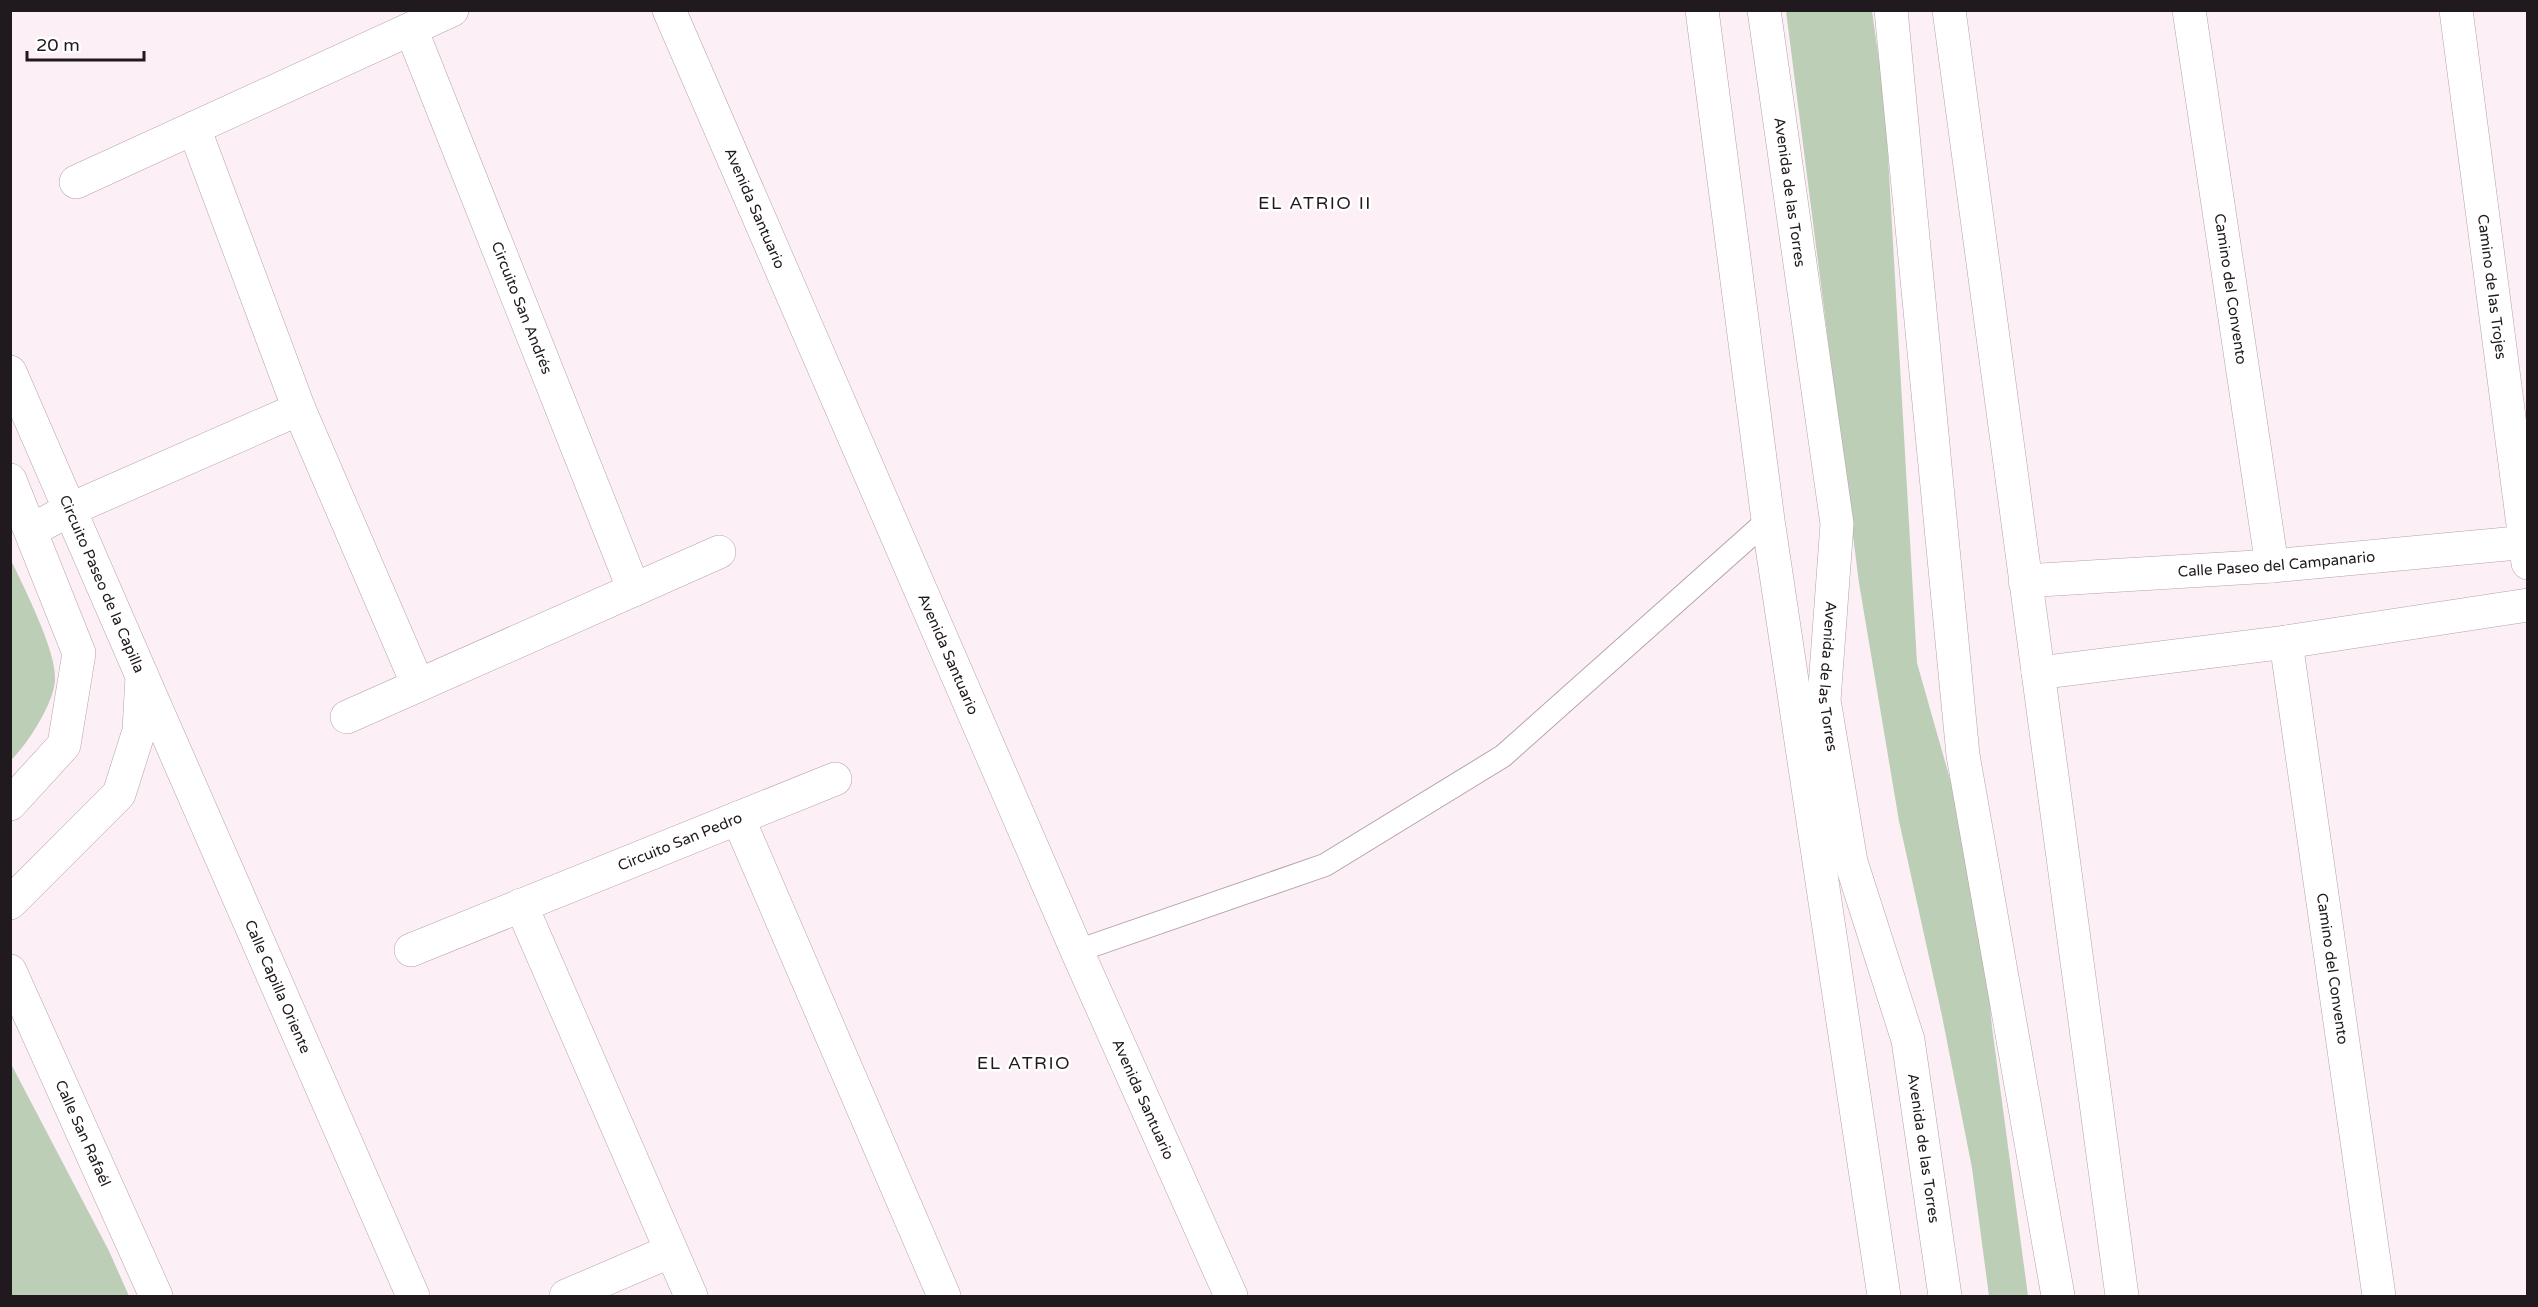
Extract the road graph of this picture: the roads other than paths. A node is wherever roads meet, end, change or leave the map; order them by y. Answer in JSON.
{"nodes":[{"id":1,"x":452,"y":10,"type":"edge"},
{"id":2,"x":669,"y":10,"type":"edge"},
{"id":3,"x":1702,"y":10,"type":"edge"},
{"id":4,"x":1764,"y":10,"type":"edge"},
{"id":5,"x":1891,"y":10,"type":"edge"},
{"id":6,"x":1949,"y":10,"type":"edge"},
{"id":7,"x":2189,"y":10,"type":"edge"},
{"id":8,"x":2456,"y":10,"type":"edge"},
{"id":9,"x":411,"y":29,"type":"junction"},
{"id":10,"x":194,"y":128,"type":"junction"},
{"id":11,"x":76,"y":182,"type":"dead end"},
{"id":12,"x":10,"y":372,"type":"edge"},
{"id":13,"x":299,"y":409,"type":"junction"},
{"id":14,"x":10,"y":480,"type":"edge"},
{"id":15,"x":70,"y":509,"type":"junction"},
{"id":16,"x":1768,"y":520,"type":"junction"},
{"id":17,"x":32,"y":530,"type":"junction"},
{"id":18,"x":2526,"y":549,"type":"edge"},
{"id":19,"x":719,"y":552,"type":"dead end"},
{"id":20,"x":2272,"y":566,"type":"junction"},
{"id":21,"x":2025,"y":581,"type":"junction"},
{"id":22,"x":634,"y":590,"type":"junction"},
{"id":23,"x":2528,"y":605,"type":"edge"},
{"id":24,"x":2286,"y":642,"type":"junction"},
{"id":25,"x":2038,"y":673,"type":"junction"},
{"id":26,"x":142,"y":676,"type":"junction"},
{"id":27,"x":418,"y":685,"type":"junction"},
{"id":28,"x":347,"y":717,"type":"dead end"},
{"id":29,"x":835,"y":779,"type":"dead end"},
{"id":30,"x":10,"y":804,"type":"edge"},
{"id":31,"x":738,"y":818,"type":"junction"},
{"id":32,"x":10,"y":903,"type":"edge"},
{"id":33,"x":521,"y":905,"type":"junction"},
{"id":34,"x":411,"y":950,"type":"dead end"},
{"id":35,"x":1077,"y":951,"type":"junction"},
{"id":36,"x":10,"y":971,"type":"edge"},
{"id":37,"x":671,"y":1251,"type":"junction"},
{"id":38,"x":156,"y":1296,"type":"edge"},
{"id":39,"x":413,"y":1296,"type":"edge"},
{"id":40,"x":566,"y":1296,"type":"edge"},
{"id":41,"x":691,"y":1296,"type":"edge"},
{"id":42,"x":944,"y":1296,"type":"edge"},
{"id":43,"x":1230,"y":1296,"type":"edge"},
{"id":44,"x":1884,"y":1296,"type":"edge"},
{"id":45,"x":1945,"y":1296,"type":"edge"},
{"id":46,"x":2058,"y":1296,"type":"edge"},
{"id":47,"x":2122,"y":1296,"type":"edge"},
{"id":48,"x":2379,"y":1296,"type":"edge"}],
"edges":[{"from":1,"to":9,"type":"street"},
{"from":2,"to":35,"type":"street","name":"Avenida Santuario"},
{"from":3,"to":16,"type":"street","name":"Avenida de las Torres"},
{"from":4,"to":45,"type":"street","name":"Avenida de las Torres"},
{"from":5,"to":46,"type":"street"},
{"from":6,"to":21,"type":"street"},
{"from":7,"to":20,"type":"street","name":"Camino del Convento"},
{"from":8,"to":18,"type":"street","name":"Camino de las Trojes"},
{"from":9,"to":10,"type":"street"},
{"from":9,"to":22,"type":"street","name":"Circuito San Andrés"},
{"from":10,"to":11,"type":"street"},
{"from":10,"to":13,"type":"street"},
{"from":12,"to":15,"type":"street","name":"Circuito Paseo de la Capilla"},
{"from":13,"to":15,"type":"street"},
{"from":13,"to":27,"type":"street"},
{"from":14,"to":17,"type":"street"},
{"from":15,"to":17,"type":"street"},
{"from":15,"to":26,"type":"street","name":"Circuito Paseo de la Capilla"},
{"from":16,"to":35,"type":"lane"},
{"from":16,"to":44,"type":"street","name":"Avenida de las Torres"},
{"from":17,"to":30,"type":"street"},
{"from":18,"to":20,"type":"street","name":"Calle Paseo del Campanario"},
{"from":19,"to":22,"type":"street"},
{"from":20,"to":21,"type":"street","name":"Calle Paseo del Campanario"},
{"from":21,"to":25,"type":"street"},
{"from":22,"to":27,"type":"street"},
{"from":23,"to":24,"type":"street"},
{"from":24,"to":25,"type":"street"},
{"from":24,"to":48,"type":"street","name":"Camino del Convento"},
{"from":25,"to":47,"type":"street"},
{"from":26,"to":32,"type":"street","name":"Circuito Paseo de la Capilla"},
{"from":26,"to":39,"type":"street","name":"Calle Capilla Oriente"},
{"from":27,"to":28,"type":"street"},
{"from":29,"to":31,"type":"street"},
{"from":31,"to":33,"type":"street","name":"Circuito San Pedro"},
{"from":31,"to":42,"type":"street","name":"Circuito San Pedro"},
{"from":33,"to":34,"type":"street","name":"Circuito San Pedro"},
{"from":33,"to":37,"type":"street"},
{"from":35,"to":43,"type":"street","name":"Avenida Santuario"},
{"from":36,"to":38,"type":"street","name":"Calle San Rafaél"},
{"from":37,"to":40,"type":"street"},
{"from":37,"to":41,"type":"street"}]}
